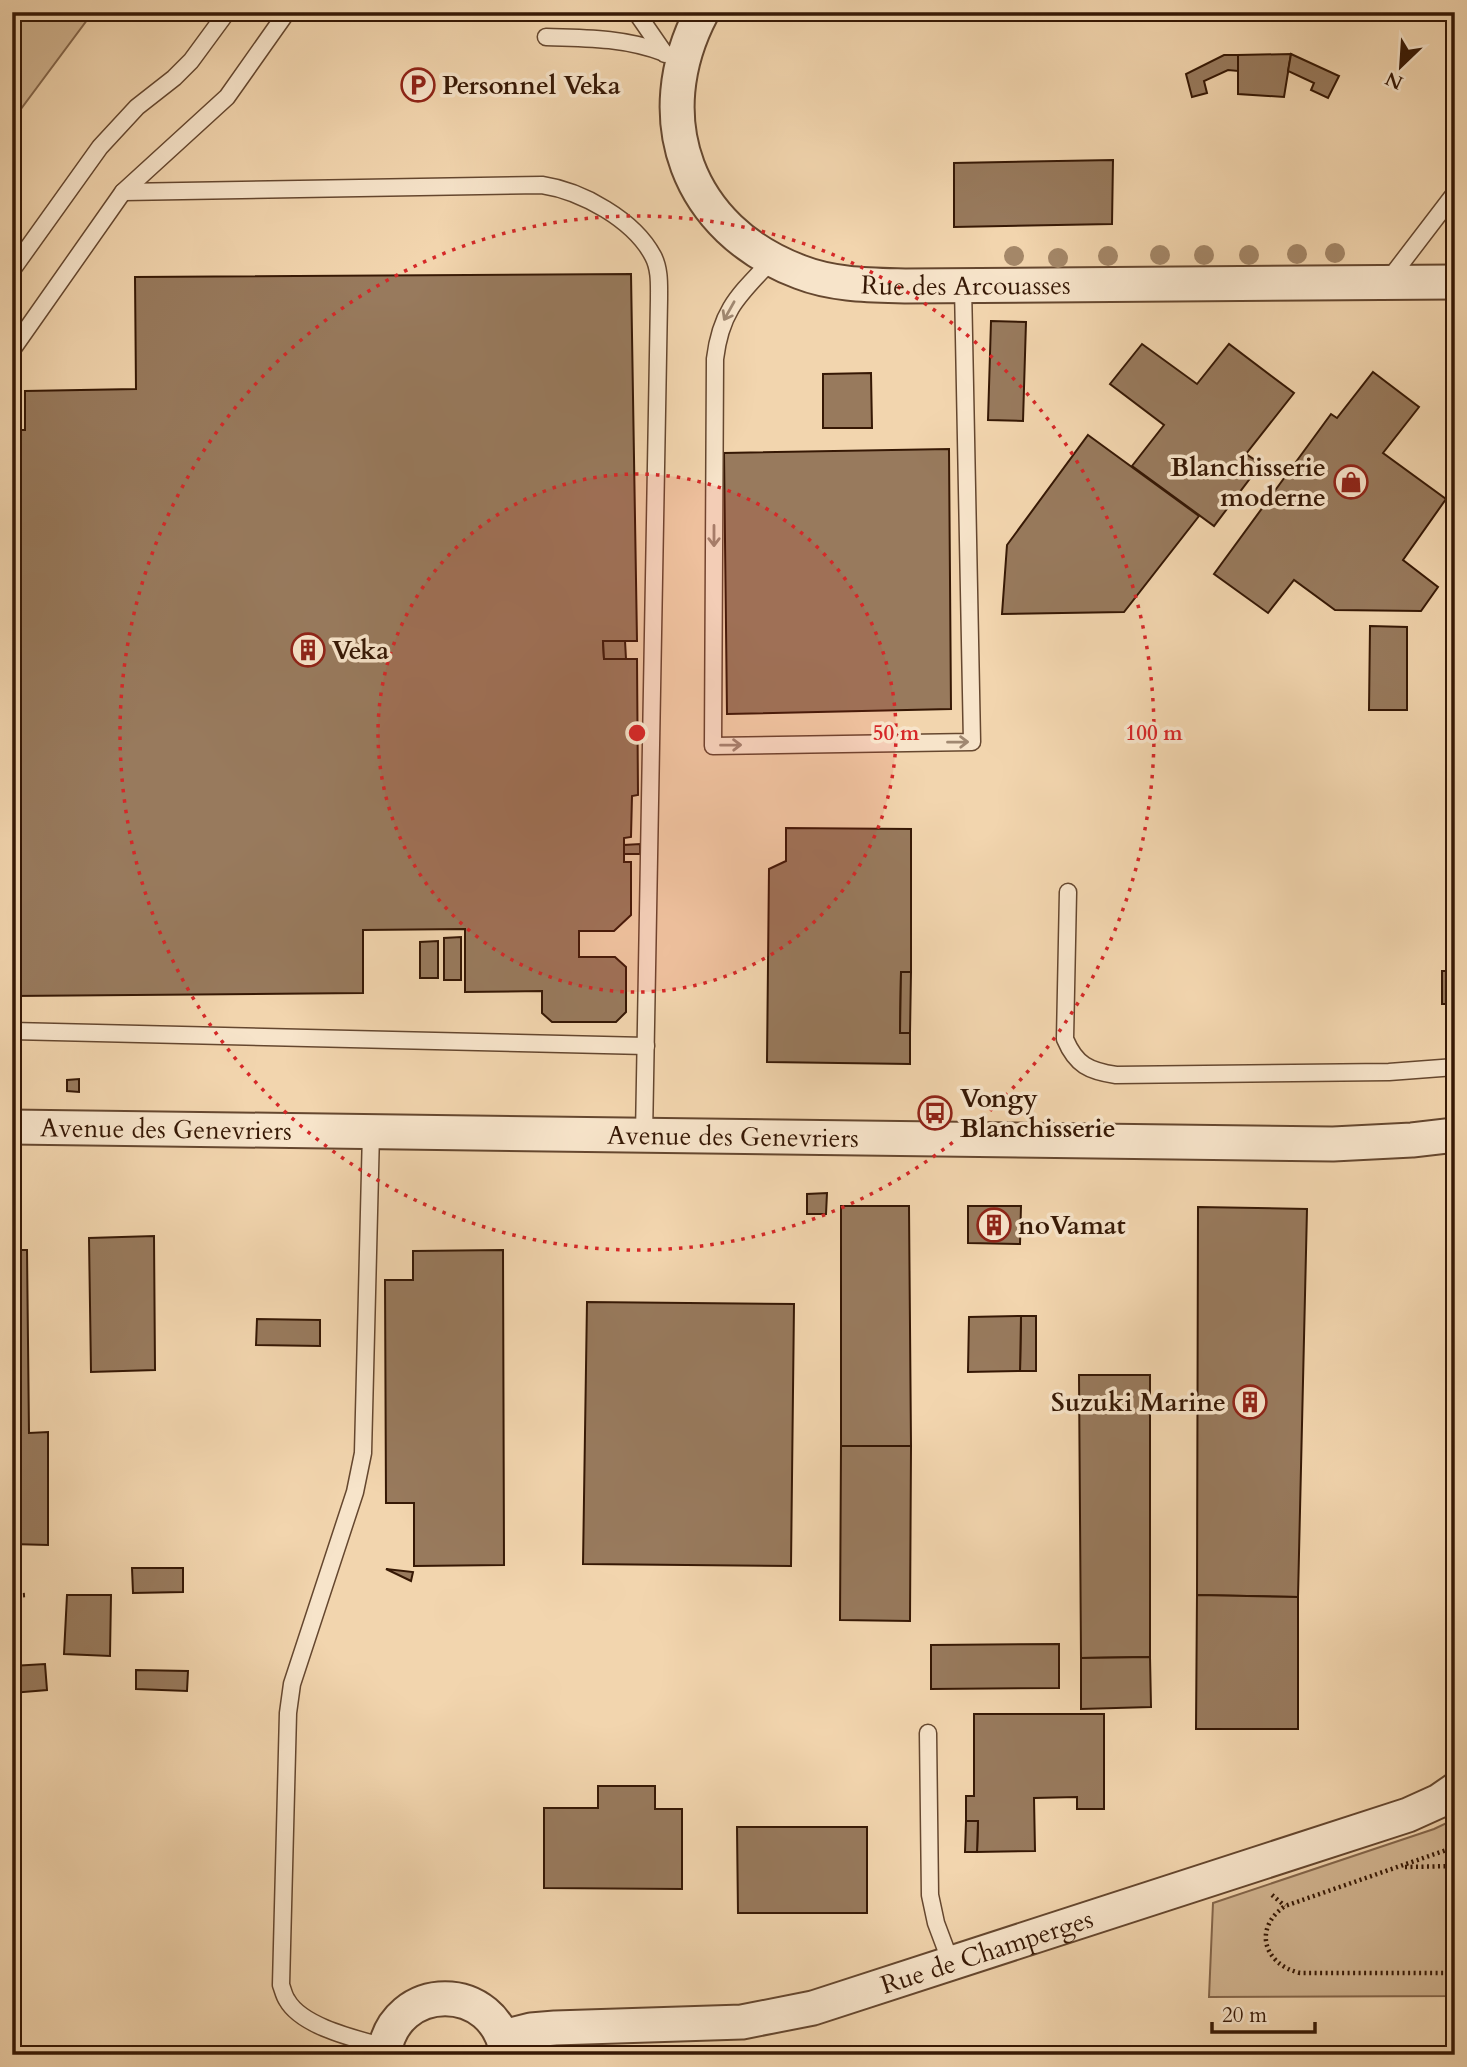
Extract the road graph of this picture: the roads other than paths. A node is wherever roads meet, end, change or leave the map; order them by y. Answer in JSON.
{"nodes":[{"id":1,"x":227,"y":12,"type":"edge"},
{"id":2,"x":287,"y":12,"type":"edge"},
{"id":3,"x":636,"y":12,"type":"edge"},
{"id":4,"x":702,"y":12,"type":"edge"},
{"id":5,"x":546,"y":37,"type":"dead end"},
{"id":6,"x":672,"y":63,"type":"junction"},
{"id":7,"x":124,"y":192,"type":"junction"},
{"id":8,"x":1455,"y":193,"type":"edge"},
{"id":9,"x":772,"y":260,"type":"junction"},
{"id":10,"x":12,"y":270,"type":"edge"},
{"id":11,"x":1387,"y":282,"type":"junction"},
{"id":12,"x":1455,"y":282,"type":"edge"},
{"id":13,"x":963,"y":286,"type":"junction"},
{"id":14,"x":12,"y":350,"type":"edge"},
{"id":15,"x":1068,"y":892,"type":"dead end"},
{"id":16,"x":12,"y":1031,"type":"edge"},
{"id":17,"x":646,"y":1046,"type":"junction"},
{"id":18,"x":1455,"y":1066,"type":"edge"},
{"id":19,"x":12,"y":1127,"type":"edge"},
{"id":20,"x":371,"y":1132,"type":"junction"},
{"id":21,"x":1455,"y":1135,"type":"edge"},
{"id":22,"x":644,"y":1136,"type":"junction"},
{"id":23,"x":928,"y":1732,"type":"dead end"},
{"id":24,"x":1455,"y":1790,"type":"edge"},
{"id":25,"x":951,"y":1963,"type":"junction"},
{"id":26,"x":505,"y":2046,"type":"edge"},
{"id":27,"x":384,"y":2051,"type":"edge"}],
"edges":[{"from":1,"to":10,"type":"lane"},
{"from":2,"to":7,"type":"lane"},
{"from":3,"to":6,"type":"lane"},
{"from":4,"to":6,"type":"street","name":"Rue des Arcouasses"},
{"from":5,"to":6,"type":"lane"},
{"from":6,"to":9,"type":"street","name":"Rue des Arcouasses"},
{"from":7,"to":14,"type":"lane"},
{"from":7,"to":17,"type":"lane"},
{"from":8,"to":11,"type":"lane"},
{"from":9,"to":13,"type":"street","name":"Rue des Arcouasses"},
{"from":9,"to":13,"type":"lane","one_way":true},
{"from":11,"to":12,"type":"street","name":"Rue des Arcouasses"},
{"from":11,"to":13,"type":"street","name":"Rue des Arcouasses"},
{"from":15,"to":18,"type":"lane"},
{"from":16,"to":17,"type":"lane"},
{"from":17,"to":22,"type":"lane"},
{"from":19,"to":20,"type":"street","name":"Avenue des Genevriers"},
{"from":20,"to":22,"type":"street","name":"Avenue des Genevriers"},
{"from":20,"to":27,"type":"lane"},
{"from":21,"to":22,"type":"street","name":"Avenue des Genevriers"},
{"from":23,"to":25,"type":"lane"},
{"from":24,"to":25,"type":"street","name":"Rue de Champerges"},
{"from":25,"to":26,"type":"street","name":"Rue de Champerges"},
{"from":26,"to":27,"type":"street","name":"Rue de Champerges"}]}
